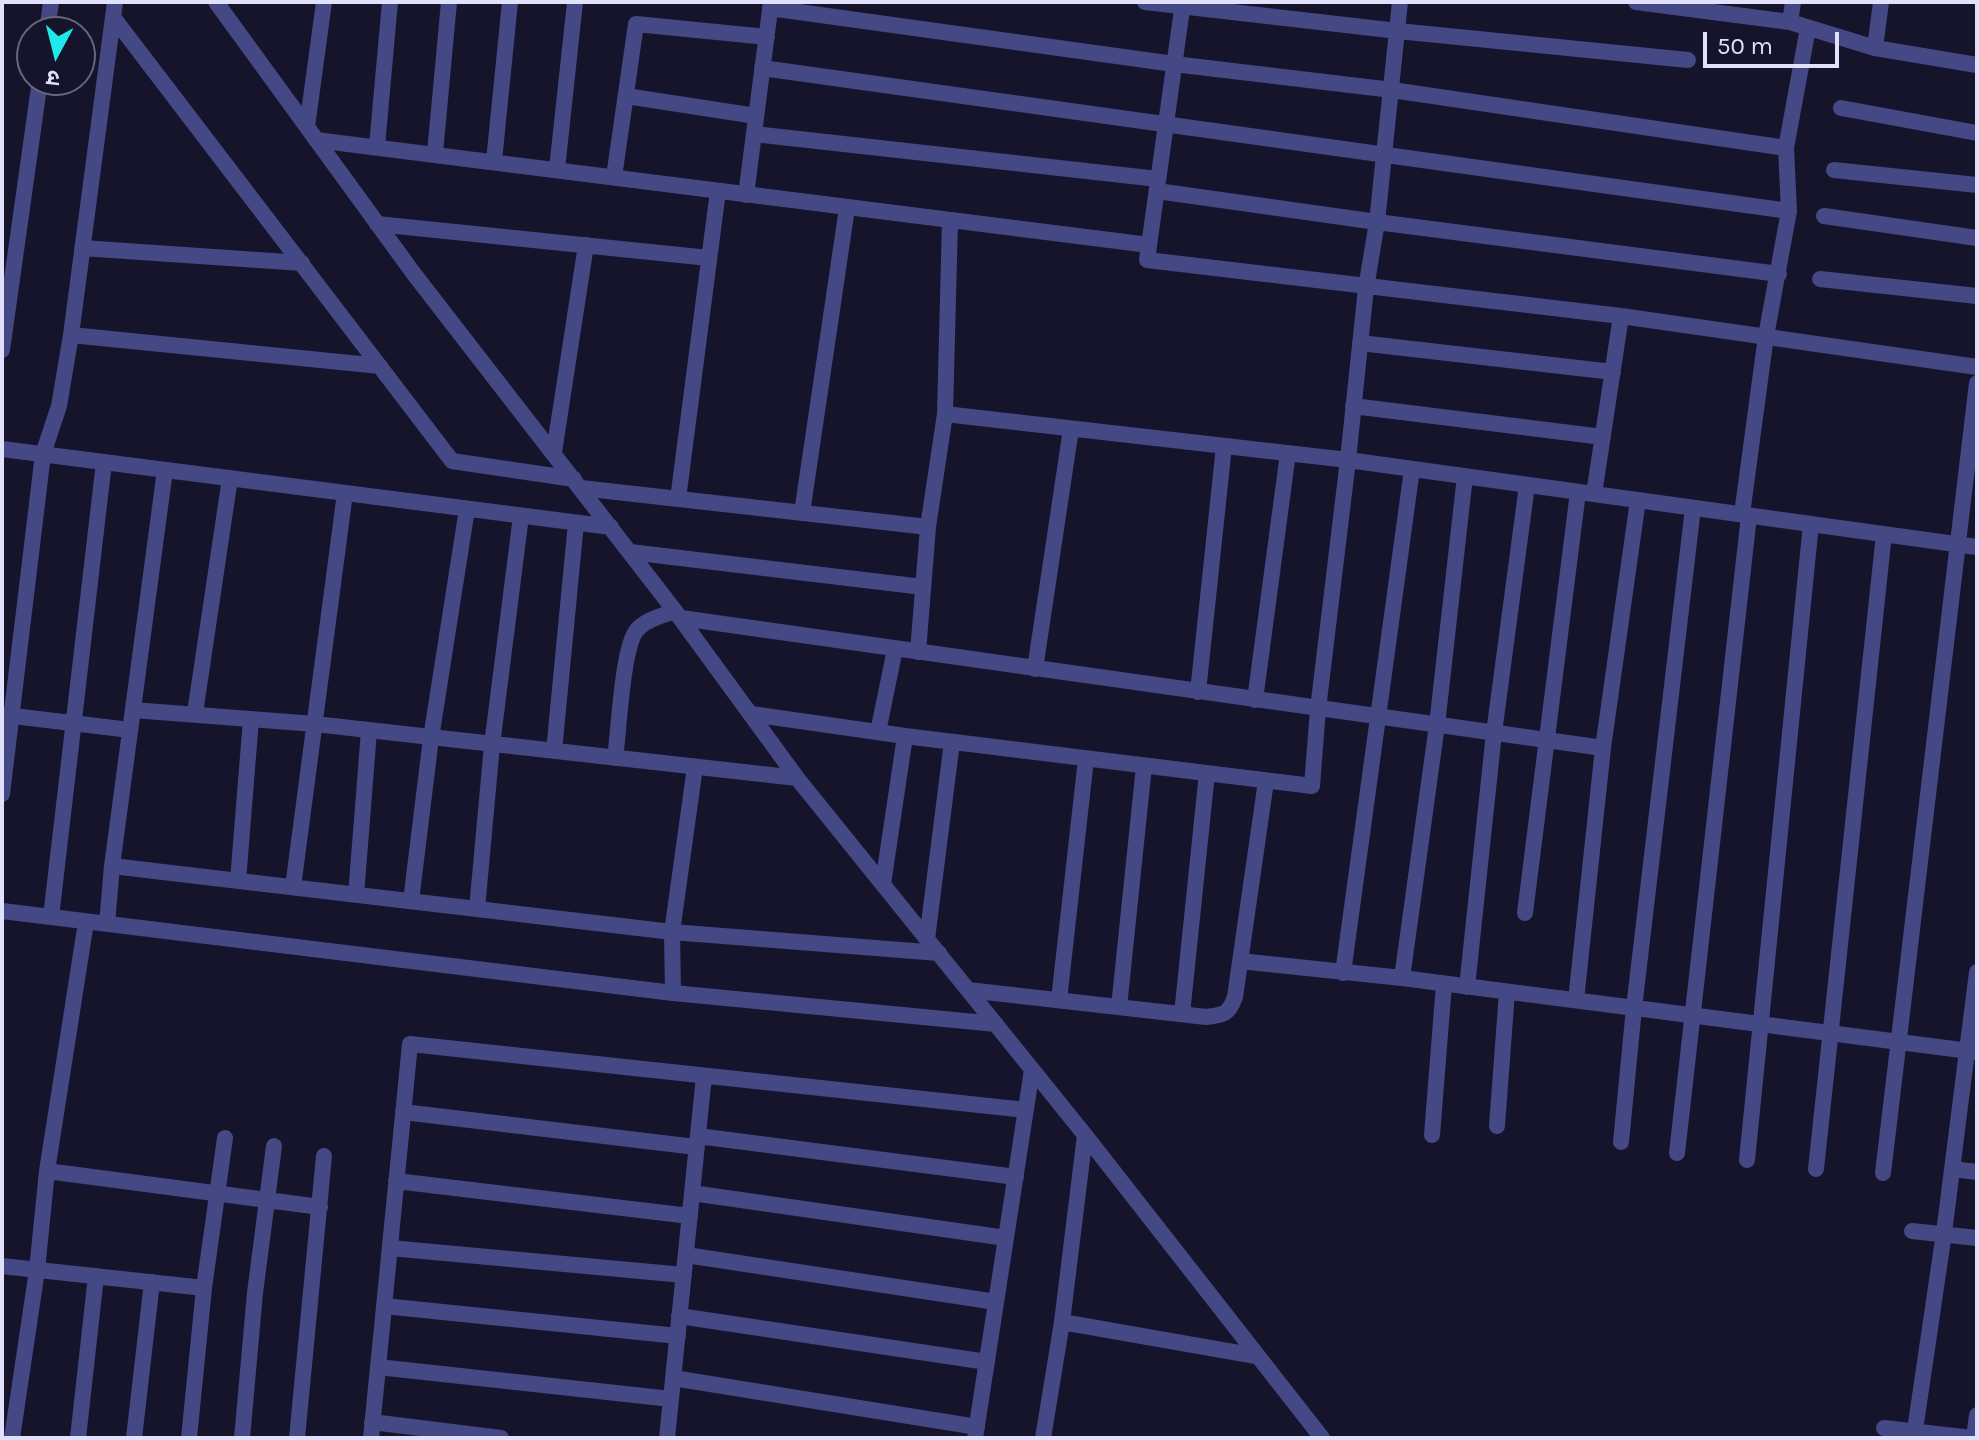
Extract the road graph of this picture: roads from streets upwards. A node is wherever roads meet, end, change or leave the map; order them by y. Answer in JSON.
{"nodes":[{"id":1,"x":216,"y":2,"type":"edge"},
{"id":2,"x":324,"y":2,"type":"edge"},
{"id":3,"x":390,"y":2,"type":"edge"},
{"id":4,"x":449,"y":2,"type":"edge"},
{"id":5,"x":510,"y":2,"type":"edge"},
{"id":6,"x":575,"y":2,"type":"edge"},
{"id":7,"x":1145,"y":2,"type":"edge"},
{"id":8,"x":1400,"y":2,"type":"edge"},
{"id":9,"x":1636,"y":2,"type":"edge"},
{"id":10,"x":1793,"y":2,"type":"edge"},
{"id":11,"x":1881,"y":2,"type":"edge"},
{"id":12,"x":770,"y":5,"type":"edge"},
{"id":13,"x":1183,"y":5,"type":"edge"},
{"id":14,"x":114,"y":9,"type":"edge"},
{"id":15,"x":1790,"y":22,"type":"junction"},
{"id":16,"x":1808,"y":28,"type":"junction"},
{"id":17,"x":1398,"y":31,"type":"junction"},
{"id":18,"x":767,"y":37,"type":"junction"},
{"id":19,"x":1875,"y":48,"type":"junction"},
{"id":20,"x":1688,"y":60,"type":"dead end"},
{"id":21,"x":1174,"y":64,"type":"junction"},
{"id":22,"x":1977,"y":65,"type":"edge"},
{"id":23,"x":762,"y":68,"type":"junction"},
{"id":24,"x":1392,"y":90,"type":"junction"},
{"id":25,"x":38,"y":96,"type":"edge"},
{"id":26,"x":626,"y":96,"type":"junction"},
{"id":27,"x":1841,"y":108,"type":"dead end"},
{"id":28,"x":756,"y":116,"type":"junction"},
{"id":29,"x":1166,"y":127,"type":"junction"},
{"id":30,"x":312,"y":133,"type":"junction"},
{"id":31,"x":1977,"y":133,"type":"edge"},
{"id":32,"x":754,"y":134,"type":"junction"},
{"id":33,"x":377,"y":146,"type":"junction"},
{"id":34,"x":1786,"y":148,"type":"junction"},
{"id":35,"x":435,"y":153,"type":"junction"},
{"id":36,"x":1383,"y":154,"type":"junction"},
{"id":37,"x":494,"y":161,"type":"junction"},
{"id":38,"x":557,"y":169,"type":"junction"},
{"id":39,"x":1834,"y":170,"type":"dead end"},
{"id":40,"x":614,"y":177,"type":"junction"},
{"id":41,"x":1158,"y":185,"type":"junction"},
{"id":42,"x":1977,"y":185,"type":"edge"},
{"id":43,"x":718,"y":191,"type":"junction"},
{"id":44,"x":746,"y":195,"type":"junction"},
{"id":45,"x":847,"y":208,"type":"junction"},
{"id":46,"x":1789,"y":211,"type":"junction"},
{"id":47,"x":1824,"y":216,"type":"dead end"},
{"id":48,"x":950,"y":221,"type":"junction"},
{"id":49,"x":1377,"y":222,"type":"junction"},
{"id":50,"x":377,"y":224,"type":"junction"},
{"id":51,"x":1977,"y":238,"type":"edge"},
{"id":52,"x":586,"y":245,"type":"junction"},
{"id":53,"x":1149,"y":245,"type":"junction"},
{"id":54,"x":82,"y":248,"type":"junction"},
{"id":55,"x":709,"y":258,"type":"junction"},
{"id":56,"x":302,"y":263,"type":"junction"},
{"id":57,"x":1779,"y":274,"type":"junction"},
{"id":58,"x":1820,"y":279,"type":"dead end"},
{"id":59,"x":1366,"y":288,"type":"junction"},
{"id":60,"x":1977,"y":296,"type":"edge"},
{"id":61,"x":1621,"y":316,"type":"junction"},
{"id":62,"x":71,"y":335,"type":"junction"},
{"id":63,"x":1766,"y":336,"type":"junction"},
{"id":64,"x":1360,"y":343,"type":"junction"},
{"id":65,"x":2,"y":350,"type":"edge"},
{"id":66,"x":380,"y":366,"type":"junction"},
{"id":67,"x":1977,"y":367,"type":"edge"},
{"id":68,"x":1613,"y":372,"type":"junction"},
{"id":69,"x":1977,"y":383,"type":"edge"},
{"id":70,"x":1353,"y":406,"type":"junction"},
{"id":71,"x":945,"y":414,"type":"junction"},
{"id":72,"x":1071,"y":429,"type":"junction"},
{"id":73,"x":1603,"y":437,"type":"junction"},
{"id":74,"x":1224,"y":446,"type":"junction"},
{"id":75,"x":2,"y":449,"type":"edge"},
{"id":76,"x":554,"y":452,"type":"junction"},
{"id":77,"x":1288,"y":453,"type":"junction"},
{"id":78,"x":43,"y":454,"type":"junction"},
{"id":79,"x":1348,"y":460,"type":"junction"},
{"id":80,"x":104,"y":462,"type":"junction"},
{"id":81,"x":1972,"y":462,"type":"edge"},
{"id":82,"x":1412,"y":469,"type":"junction"},
{"id":83,"x":165,"y":470,"type":"junction"},
{"id":84,"x":1465,"y":476,"type":"junction"},
{"id":85,"x":230,"y":478,"type":"junction"},
{"id":86,"x":577,"y":483,"type":"junction"},
{"id":87,"x":1527,"y":485,"type":"junction"},
{"id":88,"x":345,"y":493,"type":"junction"},
{"id":89,"x":1586,"y":493,"type":"junction"},
{"id":90,"x":678,"y":499,"type":"junction"},
{"id":91,"x":1638,"y":500,"type":"junction"},
{"id":92,"x":1693,"y":508,"type":"junction"},
{"id":93,"x":467,"y":509,"type":"junction"},
{"id":94,"x":802,"y":513,"type":"junction"},
{"id":95,"x":1746,"y":515,"type":"junction"},
{"id":96,"x":521,"y":516,"type":"junction"},
{"id":97,"x":576,"y":523,"type":"junction"},
{"id":98,"x":1811,"y":524,"type":"junction"},
{"id":99,"x":611,"y":527,"type":"junction"},
{"id":100,"x":928,"y":527,"type":"junction"},
{"id":101,"x":1884,"y":534,"type":"junction"},
{"id":102,"x":1958,"y":545,"type":"junction"},
{"id":103,"x":1977,"y":547,"type":"edge"},
{"id":104,"x":630,"y":552,"type":"junction"},
{"id":105,"x":923,"y":587,"type":"junction"},
{"id":106,"x":678,"y":614,"type":"junction"},
{"id":107,"x":895,"y":649,"type":"junction"},
{"id":108,"x":918,"y":652,"type":"junction"},
{"id":109,"x":1035,"y":669,"type":"junction"},
{"id":110,"x":1198,"y":692,"type":"junction"},
{"id":111,"x":1255,"y":700,"type":"junction"},
{"id":112,"x":1318,"y":709,"type":"junction"},
{"id":113,"x":133,"y":710,"type":"junction"},
{"id":114,"x":195,"y":713,"type":"junction"},
{"id":115,"x":751,"y":714,"type":"junction"},
{"id":116,"x":8,"y":715,"type":"edge"},
{"id":117,"x":1379,"y":717,"type":"junction"},
{"id":118,"x":251,"y":719,"type":"junction"},
{"id":119,"x":75,"y":723,"type":"junction"},
{"id":120,"x":315,"y":724,"type":"junction"},
{"id":121,"x":1437,"y":725,"type":"junction"},
{"id":122,"x":130,"y":730,"type":"junction"},
{"id":123,"x":369,"y":731,"type":"junction"},
{"id":124,"x":878,"y":732,"type":"junction"},
{"id":125,"x":1494,"y":733,"type":"junction"},
{"id":126,"x":905,"y":736,"type":"junction"},
{"id":127,"x":431,"y":738,"type":"junction"},
{"id":128,"x":1548,"y":741,"type":"junction"},
{"id":129,"x":952,"y":742,"type":"junction"},
{"id":130,"x":492,"y":745,"type":"junction"},
{"id":131,"x":1603,"y":748,"type":"junction"},
{"id":132,"x":554,"y":751,"type":"junction"},
{"id":133,"x":615,"y":758,"type":"junction"},
{"id":134,"x":1086,"y":759,"type":"junction"},
{"id":135,"x":1144,"y":766,"type":"junction"},
{"id":136,"x":695,"y":767,"type":"junction"},
{"id":137,"x":1207,"y":773,"type":"junction"},
{"id":138,"x":797,"y":778,"type":"junction"},
{"id":139,"x":1266,"y":781,"type":"junction"},
{"id":140,"x":2,"y":794,"type":"edge"},
{"id":141,"x":112,"y":866,"type":"junction"},
{"id":142,"x":238,"y":881,"type":"junction"},
{"id":143,"x":883,"y":884,"type":"junction"},
{"id":144,"x":293,"y":887,"type":"junction"},
{"id":145,"x":356,"y":895,"type":"junction"},
{"id":146,"x":411,"y":901,"type":"junction"},
{"id":147,"x":477,"y":909,"type":"junction"},
{"id":148,"x":2,"y":911,"type":"edge"},
{"id":149,"x":1525,"y":913,"type":"dead end"},
{"id":150,"x":51,"y":917,"type":"junction"},
{"id":151,"x":86,"y":922,"type":"junction"},
{"id":152,"x":107,"y":924,"type":"junction"},
{"id":153,"x":672,"y":932,"type":"junction"},
{"id":154,"x":927,"y":939,"type":"junction"},
{"id":155,"x":939,"y":953,"type":"junction"},
{"id":156,"x":1240,"y":961,"type":"junction"},
{"id":157,"x":1977,"y":972,"type":"edge"},
{"id":158,"x":1343,"y":973,"type":"junction"},
{"id":159,"x":1402,"y":978,"type":"junction"},
{"id":160,"x":1444,"y":984,"type":"junction"},
{"id":161,"x":1467,"y":987,"type":"junction"},
{"id":162,"x":968,"y":990,"type":"junction"},
{"id":163,"x":1507,"y":992,"type":"junction"},
{"id":164,"x":673,"y":993,"type":"junction"},
{"id":165,"x":1059,"y":1000,"type":"junction"},
{"id":166,"x":1576,"y":1000,"type":"junction"},
{"id":167,"x":1119,"y":1007,"type":"junction"},
{"id":168,"x":1634,"y":1008,"type":"junction"},
{"id":169,"x":1182,"y":1014,"type":"junction"},
{"id":170,"x":1692,"y":1015,"type":"junction"},
{"id":171,"x":996,"y":1024,"type":"junction"},
{"id":172,"x":1760,"y":1024,"type":"junction"},
{"id":173,"x":1830,"y":1033,"type":"junction"},
{"id":174,"x":1898,"y":1042,"type":"junction"},
{"id":175,"x":1972,"y":1052,"type":"edge"},
{"id":176,"x":1032,"y":1070,"type":"junction"},
{"id":177,"x":704,"y":1076,"type":"junction"},
{"id":178,"x":1959,"y":1102,"type":"junction"},
{"id":179,"x":1977,"y":1105,"type":"edge"},
{"id":180,"x":1026,"y":1110,"type":"junction"},
{"id":181,"x":403,"y":1112,"type":"junction"},
{"id":182,"x":1497,"y":1126,"type":"dead end"},
{"id":183,"x":1085,"y":1135,"type":"junction"},
{"id":184,"x":1432,"y":1135,"type":"dead end"},
{"id":185,"x":225,"y":1138,"type":"dead end"},
{"id":186,"x":697,"y":1142,"type":"junction"},
{"id":187,"x":1621,"y":1142,"type":"dead end"},
{"id":188,"x":274,"y":1146,"type":"dead end"},
{"id":189,"x":1677,"y":1153,"type":"dead end"},
{"id":190,"x":324,"y":1156,"type":"dead end"},
{"id":191,"x":1747,"y":1160,"type":"dead end"},
{"id":192,"x":1816,"y":1169,"type":"dead end"},
{"id":193,"x":1952,"y":1169,"type":"junction"},
{"id":194,"x":47,"y":1171,"type":"junction"},
{"id":195,"x":1977,"y":1172,"type":"edge"},
{"id":196,"x":1883,"y":1173,"type":"dead end"},
{"id":197,"x":1016,"y":1177,"type":"junction"},
{"id":198,"x":396,"y":1181,"type":"junction"},
{"id":199,"x":216,"y":1193,"type":"junction"},
{"id":200,"x":692,"y":1193,"type":"junction"},
{"id":201,"x":266,"y":1200,"type":"junction"},
{"id":202,"x":320,"y":1207,"type":"junction"},
{"id":203,"x":690,"y":1216,"type":"junction"},
{"id":204,"x":1912,"y":1231,"type":"dead end"},
{"id":205,"x":1944,"y":1233,"type":"junction"},
{"id":206,"x":1006,"y":1238,"type":"junction"},
{"id":207,"x":1977,"y":1238,"type":"edge"},
{"id":208,"x":390,"y":1248,"type":"junction"},
{"id":209,"x":686,"y":1255,"type":"junction"},
{"id":210,"x":2,"y":1266,"type":"edge"},
{"id":211,"x":37,"y":1270,"type":"junction"},
{"id":212,"x":684,"y":1275,"type":"junction"},
{"id":213,"x":96,"y":1276,"type":"junction"},
{"id":214,"x":152,"y":1282,"type":"junction"},
{"id":215,"x":204,"y":1288,"type":"junction"},
{"id":216,"x":996,"y":1302,"type":"junction"},
{"id":217,"x":384,"y":1306,"type":"junction"},
{"id":218,"x":679,"y":1316,"type":"junction"},
{"id":219,"x":1062,"y":1322,"type":"junction"},
{"id":220,"x":678,"y":1336,"type":"junction"},
{"id":221,"x":1256,"y":1356,"type":"junction"},
{"id":222,"x":987,"y":1362,"type":"junction"},
{"id":223,"x":378,"y":1367,"type":"junction"},
{"id":224,"x":673,"y":1378,"type":"junction"},
{"id":225,"x":671,"y":1399,"type":"junction"},
{"id":226,"x":1977,"y":1415,"type":"edge"},
{"id":227,"x":1884,"y":1428,"type":"dead end"},
{"id":228,"x":372,"y":1430,"type":"edge"},
{"id":229,"x":1915,"y":1430,"type":"junction"},
{"id":230,"x":976,"y":1432,"type":"edge"},
{"id":231,"x":667,"y":1437,"type":"edge"},
{"id":232,"x":12,"y":1438,"type":"edge"},
{"id":233,"x":78,"y":1438,"type":"edge"},
{"id":234,"x":134,"y":1438,"type":"edge"},
{"id":235,"x":189,"y":1438,"type":"edge"},
{"id":236,"x":242,"y":1438,"type":"edge"},
{"id":237,"x":297,"y":1438,"type":"edge"},
{"id":238,"x":501,"y":1438,"type":"edge"},
{"id":239,"x":685,"y":1438,"type":"edge"},
{"id":240,"x":1043,"y":1438,"type":"edge"},
{"id":241,"x":1322,"y":1438,"type":"edge"},
{"id":242,"x":1973,"y":1438,"type":"edge"}],
"edges":[{"from":1,"to":30,"type":"street"},
{"from":2,"to":30,"type":"street"},
{"from":3,"to":33,"type":"street"},
{"from":4,"to":35,"type":"street"},
{"from":5,"to":37,"type":"street"},
{"from":6,"to":38,"type":"street"},
{"from":7,"to":13,"type":"street"},
{"from":8,"to":17,"type":"street"},
{"from":9,"to":15,"type":"street"},
{"from":10,"to":15,"type":"street"},
{"from":11,"to":19,"type":"street"},
{"from":12,"to":18,"type":"street"},
{"from":12,"to":21,"type":"street"},
{"from":13,"to":17,"type":"street"},
{"from":13,"to":21,"type":"street"},
{"from":14,"to":54,"type":"street"},
{"from":14,"to":56,"type":"street"},
{"from":15,"to":16,"type":"street"},
{"from":16,"to":19,"type":"street"},
{"from":16,"to":34,"type":"street"},
{"from":17,"to":20,"type":"street"},
{"from":17,"to":24,"type":"street"},
{"from":18,"to":23,"type":"street"},
{"from":18,"to":26,"type":"street"},
{"from":19,"to":22,"type":"street"},
{"from":21,"to":24,"type":"street"},
{"from":21,"to":29,"type":"street"},
{"from":23,"to":28,"type":"street"},
{"from":23,"to":29,"type":"street"},
{"from":24,"to":34,"type":"street"},
{"from":24,"to":36,"type":"street"},
{"from":25,"to":65,"type":"street"},
{"from":26,"to":28,"type":"street"},
{"from":26,"to":40,"type":"street"},
{"from":27,"to":31,"type":"street"},
{"from":28,"to":32,"type":"street"},
{"from":29,"to":36,"type":"street"},
{"from":29,"to":41,"type":"street"},
{"from":30,"to":33,"type":"street"},
{"from":30,"to":50,"type":"street"},
{"from":32,"to":41,"type":"street"},
{"from":32,"to":44,"type":"street"},
{"from":33,"to":35,"type":"street"},
{"from":34,"to":46,"type":"street"},
{"from":35,"to":37,"type":"street"},
{"from":36,"to":46,"type":"street"},
{"from":36,"to":49,"type":"street"},
{"from":37,"to":38,"type":"street"},
{"from":38,"to":40,"type":"street"},
{"from":39,"to":42,"type":"street"},
{"from":40,"to":43,"type":"street"},
{"from":41,"to":49,"type":"street"},
{"from":41,"to":53,"type":"street"},
{"from":43,"to":44,"type":"street"},
{"from":43,"to":55,"type":"street"},
{"from":44,"to":45,"type":"street"},
{"from":45,"to":48,"type":"street"},
{"from":45,"to":94,"type":"street"},
{"from":46,"to":57,"type":"street"},
{"from":47,"to":51,"type":"street"},
{"from":48,"to":53,"type":"street"},
{"from":48,"to":71,"type":"street"},
{"from":49,"to":57,"type":"street"},
{"from":49,"to":59,"type":"street"},
{"from":50,"to":52,"type":"street"},
{"from":50,"to":76,"type":"street"},
{"from":52,"to":55,"type":"street"},
{"from":52,"to":76,"type":"street"},
{"from":53,"to":59,"type":"street"},
{"from":54,"to":56,"type":"street"},
{"from":54,"to":62,"type":"street"},
{"from":55,"to":90,"type":"street"},
{"from":56,"to":66,"type":"street"},
{"from":57,"to":63,"type":"street"},
{"from":58,"to":60,"type":"street"},
{"from":59,"to":61,"type":"street"},
{"from":59,"to":64,"type":"street"},
{"from":61,"to":63,"type":"street"},
{"from":61,"to":68,"type":"street"},
{"from":62,"to":66,"type":"street"},
{"from":62,"to":78,"type":"street"},
{"from":63,"to":67,"type":"street"},
{"from":63,"to":95,"type":"street"},
{"from":64,"to":68,"type":"street"},
{"from":64,"to":70,"type":"street"},
{"from":66,"to":86,"type":"street"},
{"from":68,"to":73,"type":"street"},
{"from":69,"to":81,"type":"street"},
{"from":70,"to":73,"type":"street"},
{"from":70,"to":79,"type":"street"},
{"from":71,"to":72,"type":"street"},
{"from":71,"to":100,"type":"street"},
{"from":72,"to":74,"type":"street"},
{"from":72,"to":109,"type":"street"},
{"from":73,"to":89,"type":"street"},
{"from":74,"to":77,"type":"street"},
{"from":74,"to":110,"type":"street"},
{"from":75,"to":78,"type":"street"},
{"from":76,"to":86,"type":"street"},
{"from":77,"to":79,"type":"street"},
{"from":77,"to":111,"type":"street"},
{"from":78,"to":80,"type":"street"},
{"from":78,"to":116,"type":"street"},
{"from":79,"to":82,"type":"street"},
{"from":79,"to":112,"type":"street"},
{"from":80,"to":83,"type":"street"},
{"from":80,"to":119,"type":"street"},
{"from":81,"to":102,"type":"street"},
{"from":82,"to":84,"type":"street"},
{"from":82,"to":117,"type":"street"},
{"from":83,"to":85,"type":"street"},
{"from":83,"to":113,"type":"street"},
{"from":84,"to":87,"type":"street"},
{"from":84,"to":121,"type":"street"},
{"from":85,"to":88,"type":"street"},
{"from":85,"to":114,"type":"street"},
{"from":86,"to":90,"type":"street"},
{"from":86,"to":99,"type":"street"},
{"from":87,"to":89,"type":"street"},
{"from":87,"to":125,"type":"street"},
{"from":88,"to":93,"type":"street"},
{"from":88,"to":120,"type":"street"},
{"from":89,"to":91,"type":"street"},
{"from":89,"to":128,"type":"street"},
{"from":90,"to":94,"type":"street"},
{"from":91,"to":92,"type":"street"},
{"from":91,"to":131,"type":"street"},
{"from":92,"to":95,"type":"street"},
{"from":92,"to":168,"type":"street"},
{"from":93,"to":96,"type":"street"},
{"from":93,"to":127,"type":"street"},
{"from":94,"to":100,"type":"street"},
{"from":95,"to":98,"type":"street"},
{"from":95,"to":170,"type":"street"},
{"from":96,"to":97,"type":"street"},
{"from":96,"to":130,"type":"street"},
{"from":97,"to":99,"type":"street"},
{"from":97,"to":132,"type":"street"},
{"from":98,"to":101,"type":"street"},
{"from":98,"to":172,"type":"street"},
{"from":99,"to":104,"type":"street"},
{"from":100,"to":105,"type":"street"},
{"from":101,"to":102,"type":"street"},
{"from":101,"to":173,"type":"street"},
{"from":102,"to":103,"type":"street"},
{"from":102,"to":174,"type":"street"},
{"from":104,"to":105,"type":"street"},
{"from":104,"to":106,"type":"street"},
{"from":105,"to":108,"type":"street"},
{"from":106,"to":107,"type":"street"},
{"from":106,"to":115,"type":"street"},
{"from":106,"to":133,"type":"street"},
{"from":107,"to":108,"type":"street"},
{"from":107,"to":124,"type":"street"},
{"from":108,"to":109,"type":"street"},
{"from":109,"to":110,"type":"street"},
{"from":110,"to":111,"type":"street"},
{"from":111,"to":112,"type":"street"},
{"from":112,"to":117,"type":"street"},
{"from":112,"to":139,"type":"street"},
{"from":113,"to":114,"type":"street"},
{"from":113,"to":122,"type":"street"},
{"from":114,"to":118,"type":"street"},
{"from":115,"to":124,"type":"street"},
{"from":115,"to":138,"type":"street"},
{"from":116,"to":119,"type":"street"},
{"from":116,"to":140,"type":"street"},
{"from":117,"to":121,"type":"street"},
{"from":117,"to":158,"type":"street"},
{"from":118,"to":120,"type":"street"},
{"from":118,"to":142,"type":"street"},
{"from":119,"to":122,"type":"street"},
{"from":119,"to":150,"type":"street"},
{"from":120,"to":123,"type":"street"},
{"from":120,"to":144,"type":"street"},
{"from":121,"to":125,"type":"street"},
{"from":121,"to":159,"type":"street"},
{"from":122,"to":141,"type":"street"},
{"from":123,"to":127,"type":"street"},
{"from":123,"to":145,"type":"street"},
{"from":124,"to":126,"type":"street"},
{"from":125,"to":128,"type":"street"},
{"from":125,"to":161,"type":"street"},
{"from":126,"to":129,"type":"street"},
{"from":126,"to":143,"type":"street"},
{"from":127,"to":130,"type":"street"},
{"from":127,"to":146,"type":"street"},
{"from":128,"to":131,"type":"street"},
{"from":128,"to":149,"type":"street"},
{"from":129,"to":134,"type":"street"},
{"from":129,"to":154,"type":"street"},
{"from":130,"to":132,"type":"street"},
{"from":130,"to":147,"type":"street"},
{"from":131,"to":166,"type":"street"},
{"from":132,"to":133,"type":"street"},
{"from":133,"to":136,"type":"street"},
{"from":134,"to":135,"type":"street"},
{"from":134,"to":165,"type":"street"},
{"from":135,"to":137,"type":"street"},
{"from":135,"to":167,"type":"street"},
{"from":136,"to":138,"type":"street"},
{"from":136,"to":153,"type":"street"},
{"from":137,"to":139,"type":"street"},
{"from":137,"to":169,"type":"street"},
{"from":138,"to":143,"type":"street"},
{"from":139,"to":156,"type":"street"},
{"from":141,"to":142,"type":"street"},
{"from":141,"to":152,"type":"street"},
{"from":142,"to":144,"type":"street"},
{"from":143,"to":154,"type":"street"},
{"from":144,"to":145,"type":"street"},
{"from":145,"to":146,"type":"street"},
{"from":146,"to":147,"type":"street"},
{"from":147,"to":153,"type":"street"},
{"from":148,"to":150,"type":"street"},
{"from":150,"to":151,"type":"street"},
{"from":151,"to":152,"type":"street"},
{"from":151,"to":194,"type":"street"},
{"from":152,"to":164,"type":"street"},
{"from":153,"to":155,"type":"street"},
{"from":153,"to":164,"type":"street"},
{"from":154,"to":155,"type":"street"},
{"from":155,"to":162,"type":"street"},
{"from":156,"to":158,"type":"street"},
{"from":156,"to":169,"type":"street"},
{"from":157,"to":175,"type":"street"},
{"from":158,"to":159,"type":"street"},
{"from":159,"to":160,"type":"street"},
{"from":160,"to":161,"type":"street"},
{"from":160,"to":184,"type":"street"},
{"from":161,"to":163,"type":"street"},
{"from":162,"to":165,"type":"street"},
{"from":162,"to":171,"type":"street"},
{"from":163,"to":166,"type":"street"},
{"from":163,"to":182,"type":"street"},
{"from":164,"to":171,"type":"street"},
{"from":165,"to":167,"type":"street"},
{"from":166,"to":168,"type":"street"},
{"from":167,"to":169,"type":"street"},
{"from":168,"to":170,"type":"street"},
{"from":168,"to":187,"type":"street"},
{"from":170,"to":172,"type":"street"},
{"from":170,"to":189,"type":"street"},
{"from":171,"to":176,"type":"street"},
{"from":172,"to":173,"type":"street"},
{"from":172,"to":191,"type":"street"},
{"from":173,"to":174,"type":"street"},
{"from":173,"to":192,"type":"street"},
{"from":174,"to":175,"type":"street"},
{"from":174,"to":196,"type":"street"},
{"from":175,"to":178,"type":"street"},
{"from":176,"to":180,"type":"street"},
{"from":176,"to":183,"type":"street"},
{"from":177,"to":180,"type":"street"},
{"from":177,"to":181,"type":"street"},
{"from":177,"to":186,"type":"street"},
{"from":178,"to":179,"type":"street"},
{"from":178,"to":193,"type":"street"},
{"from":180,"to":197,"type":"street"},
{"from":181,"to":186,"type":"street"},
{"from":181,"to":198,"type":"street"},
{"from":183,"to":219,"type":"street"},
{"from":183,"to":221,"type":"street"},
{"from":185,"to":199,"type":"street"},
{"from":186,"to":197,"type":"street"},
{"from":186,"to":200,"type":"street"},
{"from":188,"to":201,"type":"street"},
{"from":190,"to":202,"type":"street"},
{"from":193,"to":195,"type":"street"},
{"from":193,"to":205,"type":"street"},
{"from":194,"to":199,"type":"street"},
{"from":194,"to":211,"type":"street"},
{"from":197,"to":206,"type":"street"},
{"from":198,"to":203,"type":"street"},
{"from":198,"to":208,"type":"street"},
{"from":199,"to":201,"type":"street"},
{"from":199,"to":215,"type":"street"},
{"from":200,"to":203,"type":"street"},
{"from":200,"to":206,"type":"street"},
{"from":201,"to":202,"type":"street"},
{"from":201,"to":236,"type":"street"},
{"from":202,"to":237,"type":"street"},
{"from":203,"to":209,"type":"street"},
{"from":204,"to":205,"type":"street"},
{"from":205,"to":207,"type":"street"},
{"from":205,"to":229,"type":"street"},
{"from":206,"to":216,"type":"street"},
{"from":208,"to":212,"type":"street"},
{"from":208,"to":217,"type":"street"},
{"from":209,"to":212,"type":"street"},
{"from":209,"to":216,"type":"street"},
{"from":210,"to":211,"type":"street"},
{"from":211,"to":213,"type":"street"},
{"from":211,"to":232,"type":"street"},
{"from":212,"to":218,"type":"street"},
{"from":213,"to":214,"type":"street"},
{"from":213,"to":233,"type":"street"},
{"from":214,"to":215,"type":"street"},
{"from":214,"to":234,"type":"street"},
{"from":215,"to":235,"type":"street"},
{"from":216,"to":222,"type":"street"},
{"from":217,"to":220,"type":"street"},
{"from":217,"to":223,"type":"street"},
{"from":218,"to":220,"type":"street"},
{"from":218,"to":222,"type":"street"},
{"from":219,"to":221,"type":"street"},
{"from":219,"to":240,"type":"street"},
{"from":220,"to":224,"type":"street"},
{"from":221,"to":241,"type":"street"},
{"from":222,"to":230,"type":"street"},
{"from":223,"to":225,"type":"street"},
{"from":223,"to":228,"type":"street"},
{"from":224,"to":225,"type":"street"},
{"from":224,"to":230,"type":"street"},
{"from":225,"to":231,"type":"street"},
{"from":226,"to":242,"type":"street"},
{"from":227,"to":229,"type":"street"},
{"from":228,"to":238,"type":"street"},
{"from":229,"to":242,"type":"street"},
{"from":231,"to":239,"type":"street"}]}
